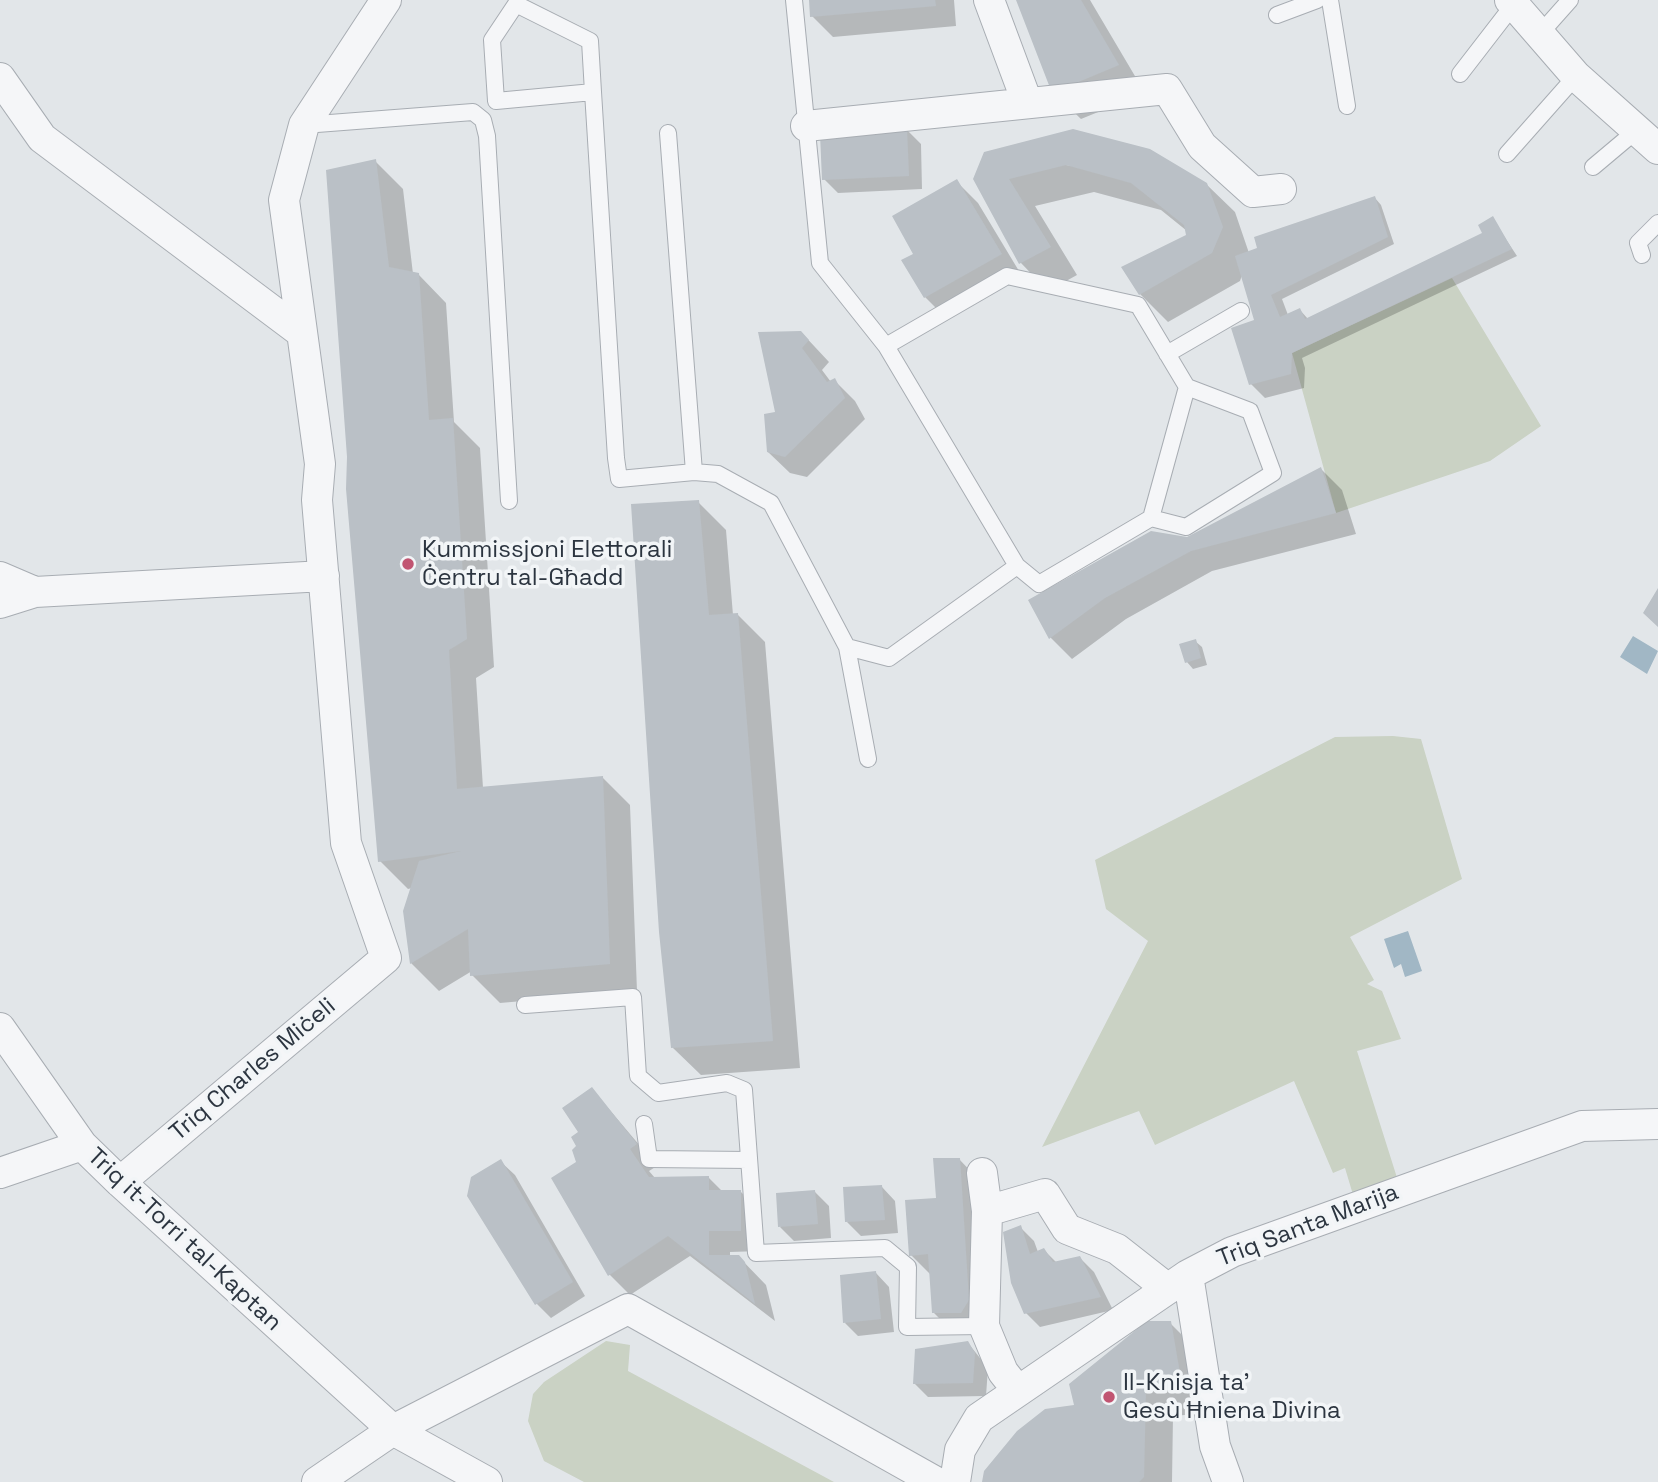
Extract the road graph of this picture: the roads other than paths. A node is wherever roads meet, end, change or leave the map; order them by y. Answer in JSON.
{"nodes":[{"id":1,"x":386,"y":0,"type":"edge"},
{"id":2,"x":794,"y":0,"type":"edge"},
{"id":3,"x":989,"y":0,"type":"edge"},
{"id":4,"x":1317,"y":0,"type":"edge"},
{"id":5,"x":1330,"y":0,"type":"edge"},
{"id":6,"x":1570,"y":0,"type":"edge"},
{"id":7,"x":1512,"y":2,"type":"edge"},
{"id":8,"x":1278,"y":15,"type":"dead end"},
{"id":9,"x":1538,"y":36,"type":"junction"},
{"id":10,"x":1460,"y":74,"type":"dead end"},
{"id":11,"x":1576,"y":76,"type":"junction"},
{"id":12,"x":0,"y":78,"type":"edge"},
{"id":13,"x":593,"y":92,"type":"junction"},
{"id":14,"x":1027,"y":102,"type":"junction"},
{"id":15,"x":1347,"y":106,"type":"dead end"},
{"id":16,"x":304,"y":125,"type":"junction"},
{"id":17,"x":806,"y":126,"type":"junction"},
{"id":18,"x":668,"y":132,"type":"dead end"},
{"id":19,"x":1647,"y":139,"type":"edge"},
{"id":20,"x":1507,"y":154,"type":"dead end"},
{"id":21,"x":1593,"y":167,"type":"dead end"},
{"id":22,"x":1281,"y":189,"type":"dead end"},
{"id":23,"x":1658,"y":223,"type":"edge"},
{"id":24,"x":1642,"y":255,"type":"dead end"},
{"id":25,"x":1241,"y":311,"type":"dead end"},
{"id":26,"x":302,"y":333,"type":"junction"},
{"id":27,"x":886,"y":346,"type":"junction"},
{"id":28,"x":1167,"y":354,"type":"junction"},
{"id":29,"x":1187,"y":387,"type":"junction"},
{"id":30,"x":694,"y":472,"type":"junction"},
{"id":31,"x":509,"y":501,"type":"dead end"},
{"id":32,"x":1151,"y":518,"type":"junction"},
{"id":33,"x":1017,"y":566,"type":"junction"},
{"id":34,"x":324,"y":576,"type":"junction"},
{"id":35,"x":0,"y":577,"type":"edge"},
{"id":36,"x":35,"y":592,"type":"junction"},
{"id":37,"x":0,"y":603,"type":"edge"},
{"id":38,"x":846,"y":647,"type":"junction"},
{"id":39,"x":868,"y":759,"type":"dead end"},
{"id":40,"x":525,"y":1005,"type":"dead end"},
{"id":41,"x":0,"y":1028,"type":"edge"},
{"id":42,"x":644,"y":1124,"type":"dead end"},
{"id":43,"x":1658,"y":1124,"type":"edge"},
{"id":44,"x":82,"y":1145,"type":"junction"},
{"id":45,"x":749,"y":1160,"type":"junction"},
{"id":46,"x":0,"y":1173,"type":"edge"},
{"id":47,"x":982,"y":1173,"type":"dead end"},
{"id":48,"x":120,"y":1182,"type":"junction"},
{"id":49,"x":987,"y":1211,"type":"junction"},
{"id":50,"x":1178,"y":1282,"type":"junction"},
{"id":51,"x":984,"y":1326,"type":"junction"},
{"id":52,"x":1018,"y":1391,"type":"junction"},
{"id":53,"x":393,"y":1430,"type":"junction"},
{"id":54,"x":317,"y":1482,"type":"edge"},
{"id":55,"x":487,"y":1482,"type":"edge"},
{"id":56,"x":936,"y":1482,"type":"edge"},
{"id":57,"x":955,"y":1482,"type":"edge"},
{"id":58,"x":1228,"y":1482,"type":"edge"}],
"edges":[{"from":1,"to":16,"type":"street"},
{"from":2,"to":17,"type":"lane"},
{"from":3,"to":14,"type":"street"},
{"from":4,"to":8,"type":"lane"},
{"from":5,"to":15,"type":"lane"},
{"from":6,"to":9,"type":"lane"},
{"from":7,"to":9,"type":"street"},
{"from":7,"to":10,"type":"lane"},
{"from":9,"to":11,"type":"street"},
{"from":11,"to":19,"type":"street"},
{"from":11,"to":20,"type":"lane"},
{"from":12,"to":26,"type":"street"},
{"from":13,"to":13,"type":"lane"},
{"from":13,"to":30,"type":"lane"},
{"from":14,"to":17,"type":"street"},
{"from":14,"to":22,"type":"street"},
{"from":16,"to":26,"type":"street"},
{"from":16,"to":31,"type":"lane"},
{"from":17,"to":27,"type":"lane"},
{"from":18,"to":30,"type":"lane"},
{"from":19,"to":21,"type":"lane"},
{"from":23,"to":24,"type":"lane"},
{"from":25,"to":28,"type":"lane"},
{"from":26,"to":34,"type":"street"},
{"from":27,"to":28,"type":"lane"},
{"from":27,"to":33,"type":"lane"},
{"from":28,"to":29,"type":"lane"},
{"from":29,"to":32,"type":"lane"},
{"from":29,"to":32,"type":"lane"},
{"from":30,"to":38,"type":"lane"},
{"from":32,"to":33,"type":"lane"},
{"from":33,"to":38,"type":"lane"},
{"from":34,"to":36,"type":"street"},
{"from":34,"to":48,"type":"street","name":"Triq Charles Miċeli"},
{"from":35,"to":36,"type":"street"},
{"from":36,"to":37,"type":"street"},
{"from":38,"to":39,"type":"lane"},
{"from":40,"to":45,"type":"lane"},
{"from":41,"to":44,"type":"street","name":"Triq it-Torri tal-Kaptan"},
{"from":42,"to":45,"type":"lane"},
{"from":43,"to":50,"type":"street","name":"Triq Santa Marija"},
{"from":44,"to":46,"type":"street"},
{"from":44,"to":48,"type":"street","name":"Triq it-Torri tal-Kaptan"},
{"from":45,"to":51,"type":"lane"},
{"from":47,"to":49,"type":"street"},
{"from":48,"to":53,"type":"street","name":"Triq it-Torri tal-Kaptan"},
{"from":49,"to":50,"type":"street"},
{"from":49,"to":51,"type":"street"},
{"from":50,"to":52,"type":"street","name":"Triq Santa Marija"},
{"from":50,"to":58,"type":"street"},
{"from":51,"to":52,"type":"street"},
{"from":52,"to":57,"type":"street","name":"Triq Santa Marija"},
{"from":53,"to":54,"type":"street"},
{"from":53,"to":55,"type":"street","name":"Triq it-Torri tal-Kaptan"},
{"from":53,"to":56,"type":"street"}]}
